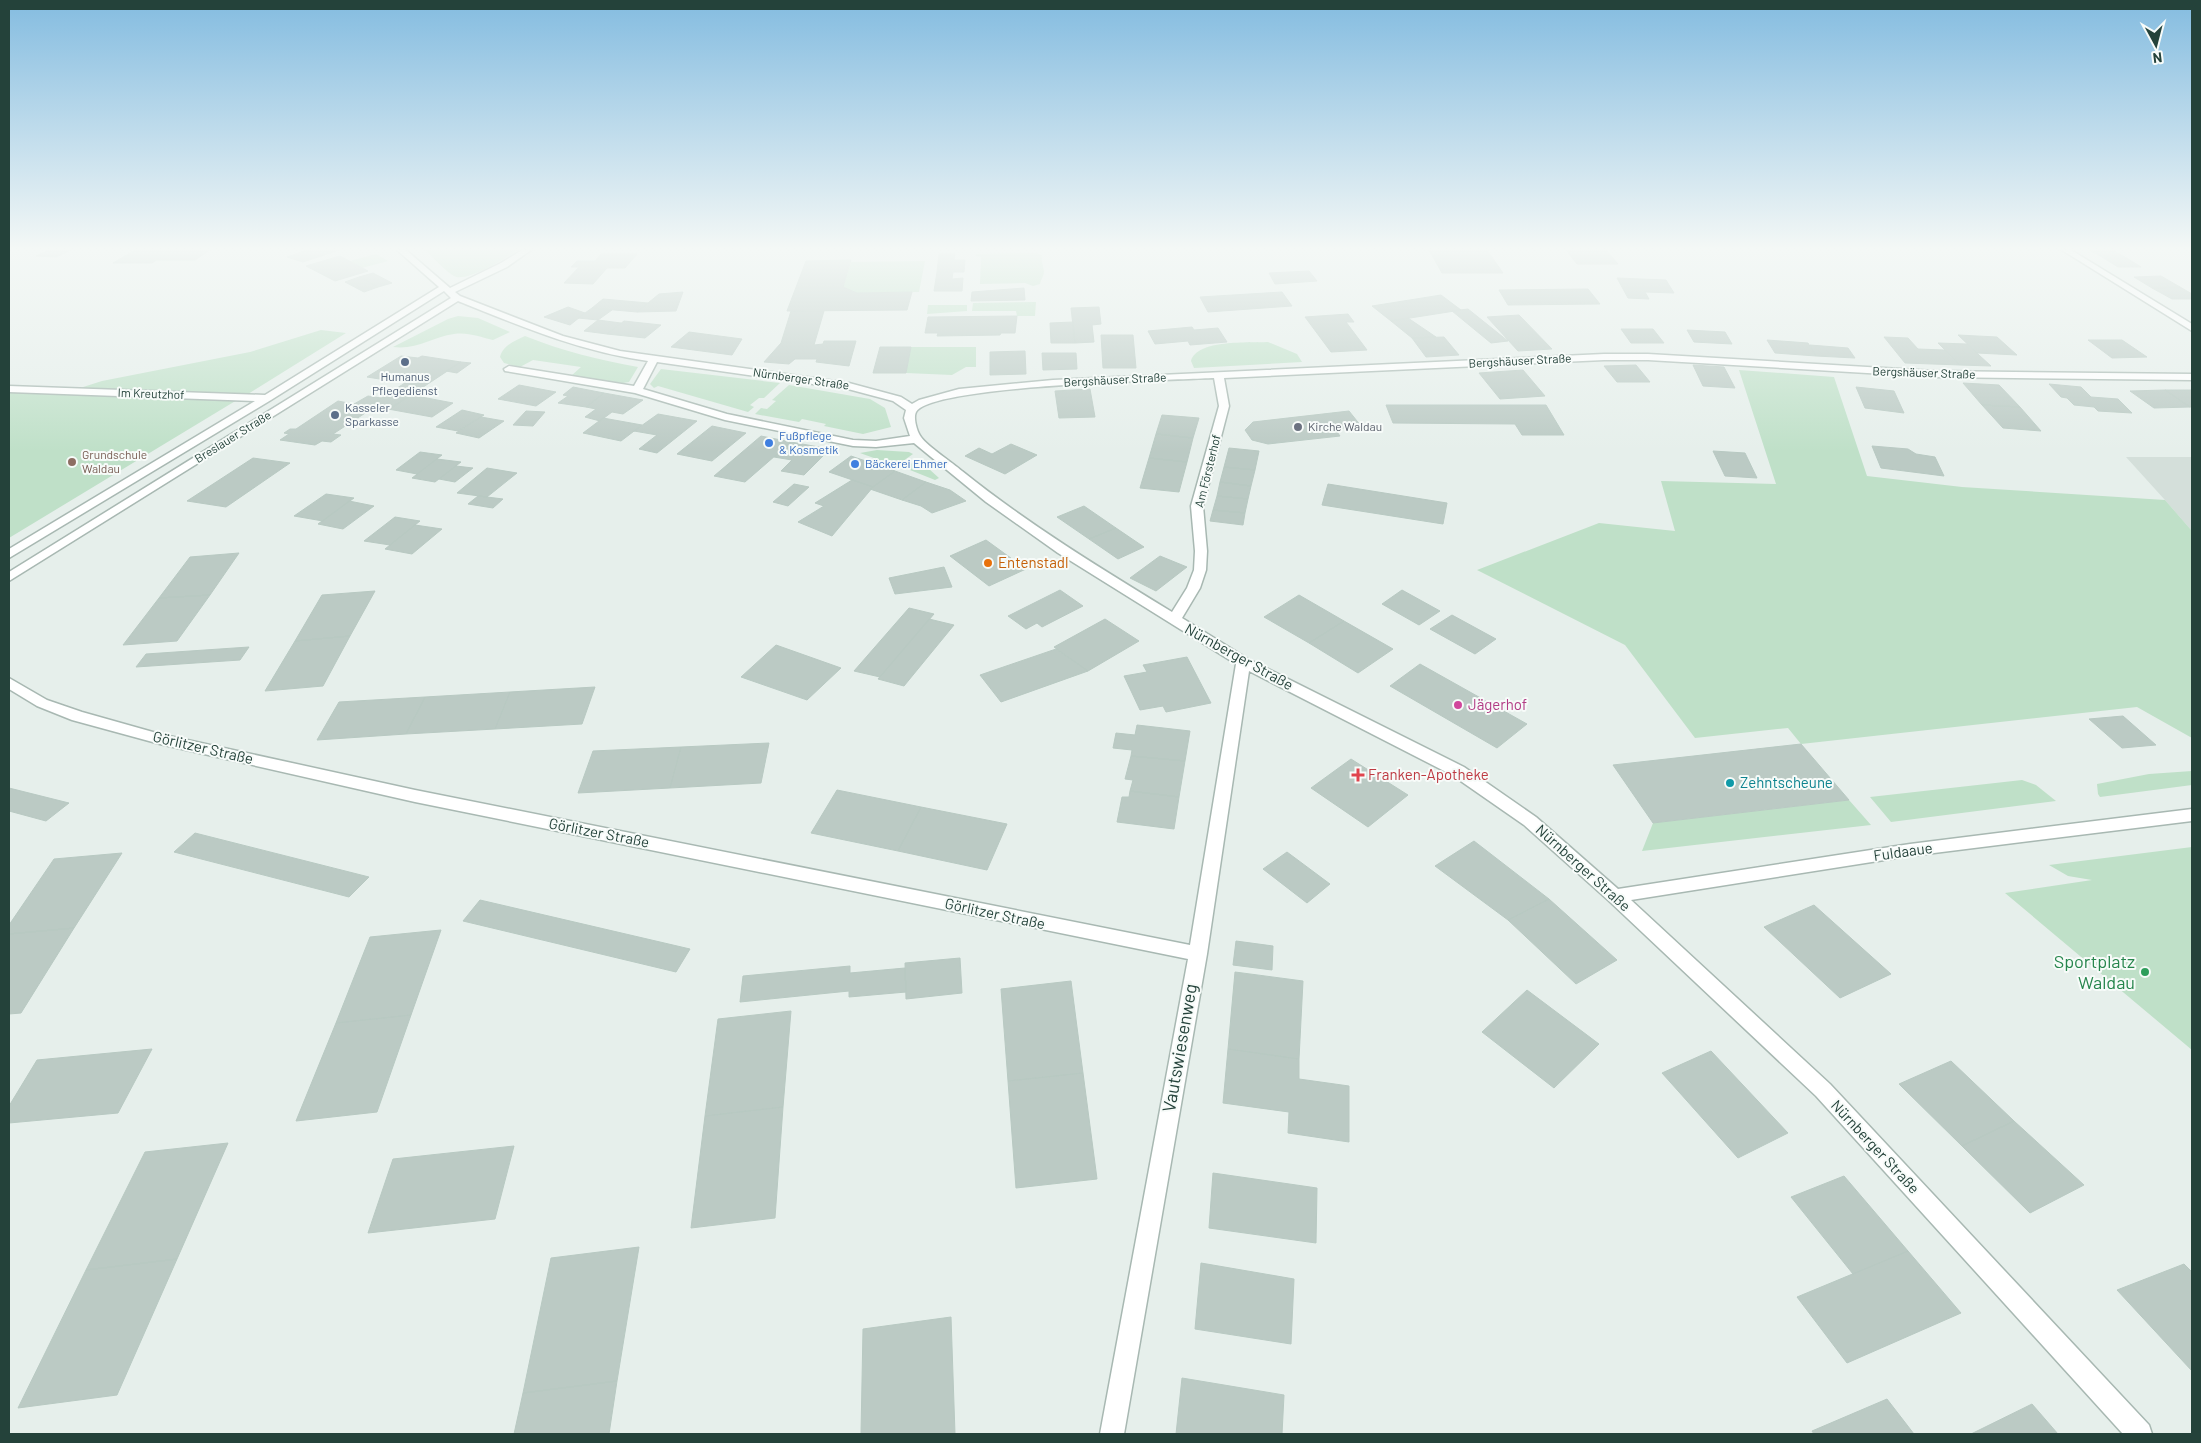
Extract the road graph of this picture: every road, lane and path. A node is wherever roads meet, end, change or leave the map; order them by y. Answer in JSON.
{"nodes":[{"id":1,"x":407,"y":317,"type":"edge"},
{"id":2,"x":414,"y":317,"type":"edge"},
{"id":3,"x":505,"y":317,"type":"edge"},
{"id":4,"x":2175,"y":317,"type":"edge"},
{"id":5,"x":2192,"y":328,"type":"edge"},
{"id":6,"x":654,"y":359,"type":"junction"},
{"id":7,"x":510,"y":369,"type":"dead end"},
{"id":8,"x":1218,"y":375,"type":"junction"},
{"id":9,"x":2192,"y":377,"type":"edge"},
{"id":10,"x":9,"y":389,"type":"edge"},
{"id":11,"x":636,"y":390,"type":"junction"},
{"id":12,"x":267,"y":398,"type":"junction"},
{"id":13,"x":293,"y":400,"type":"junction"},
{"id":14,"x":912,"y":409,"type":"junction"},
{"id":15,"x":916,"y":439,"type":"junction"},
{"id":16,"x":9,"y":554,"type":"edge"},
{"id":17,"x":9,"y":576,"type":"edge"},
{"id":18,"x":1173,"y":620,"type":"junction"},
{"id":19,"x":1243,"y":662,"type":"junction"},
{"id":20,"x":9,"y":682,"type":"edge"},
{"id":21,"x":2192,"y":815,"type":"edge"},
{"id":22,"x":1615,"y":896,"type":"junction"},
{"id":23,"x":1198,"y":954,"type":"junction"},
{"id":24,"x":1112,"y":1434,"type":"edge"},
{"id":25,"x":2140,"y":1434,"type":"edge"}],
"edges":[{"from":1,"to":12,"type":"street","name":"Breslauer Straße"},
{"from":2,"to":13,"type":"street","name":"Breslauer Straße"},
{"from":3,"to":6,"type":"street","name":"Nürnberger Straße"},
{"from":4,"to":5,"type":"street"},
{"from":6,"to":11,"type":"street"},
{"from":6,"to":14,"type":"street","name":"Nürnberger Straße"},
{"from":7,"to":11,"type":"street"},
{"from":8,"to":9,"type":"street","name":"Bergshäuser Straße"},
{"from":8,"to":14,"type":"street","name":"Bergshäuser Straße"},
{"from":8,"to":18,"type":"street","name":"Am Försterhof"},
{"from":10,"to":12,"type":"street","name":"Im Kreutzhof"},
{"from":11,"to":15,"type":"street"},
{"from":12,"to":13,"type":"street","name":"Im Kreutzhof"},
{"from":12,"to":16,"type":"street","name":"Breslauer Straße"},
{"from":13,"to":17,"type":"street","name":"Breslauer Straße"},
{"from":14,"to":15,"type":"street"},
{"from":15,"to":18,"type":"street","name":"Nürnberger Straße"},
{"from":18,"to":19,"type":"street","name":"Nürnberger Straße"},
{"from":19,"to":22,"type":"street","name":"Nürnberger Straße"},
{"from":19,"to":23,"type":"street","name":"Vautswiesenweg"},
{"from":20,"to":23,"type":"street","name":"Görlitzer Straße"},
{"from":21,"to":22,"type":"street","name":"Fuldaaue"},
{"from":22,"to":25,"type":"street","name":"Nürnberger Straße"},
{"from":23,"to":24,"type":"street","name":"Vautswiesenweg"}]}
